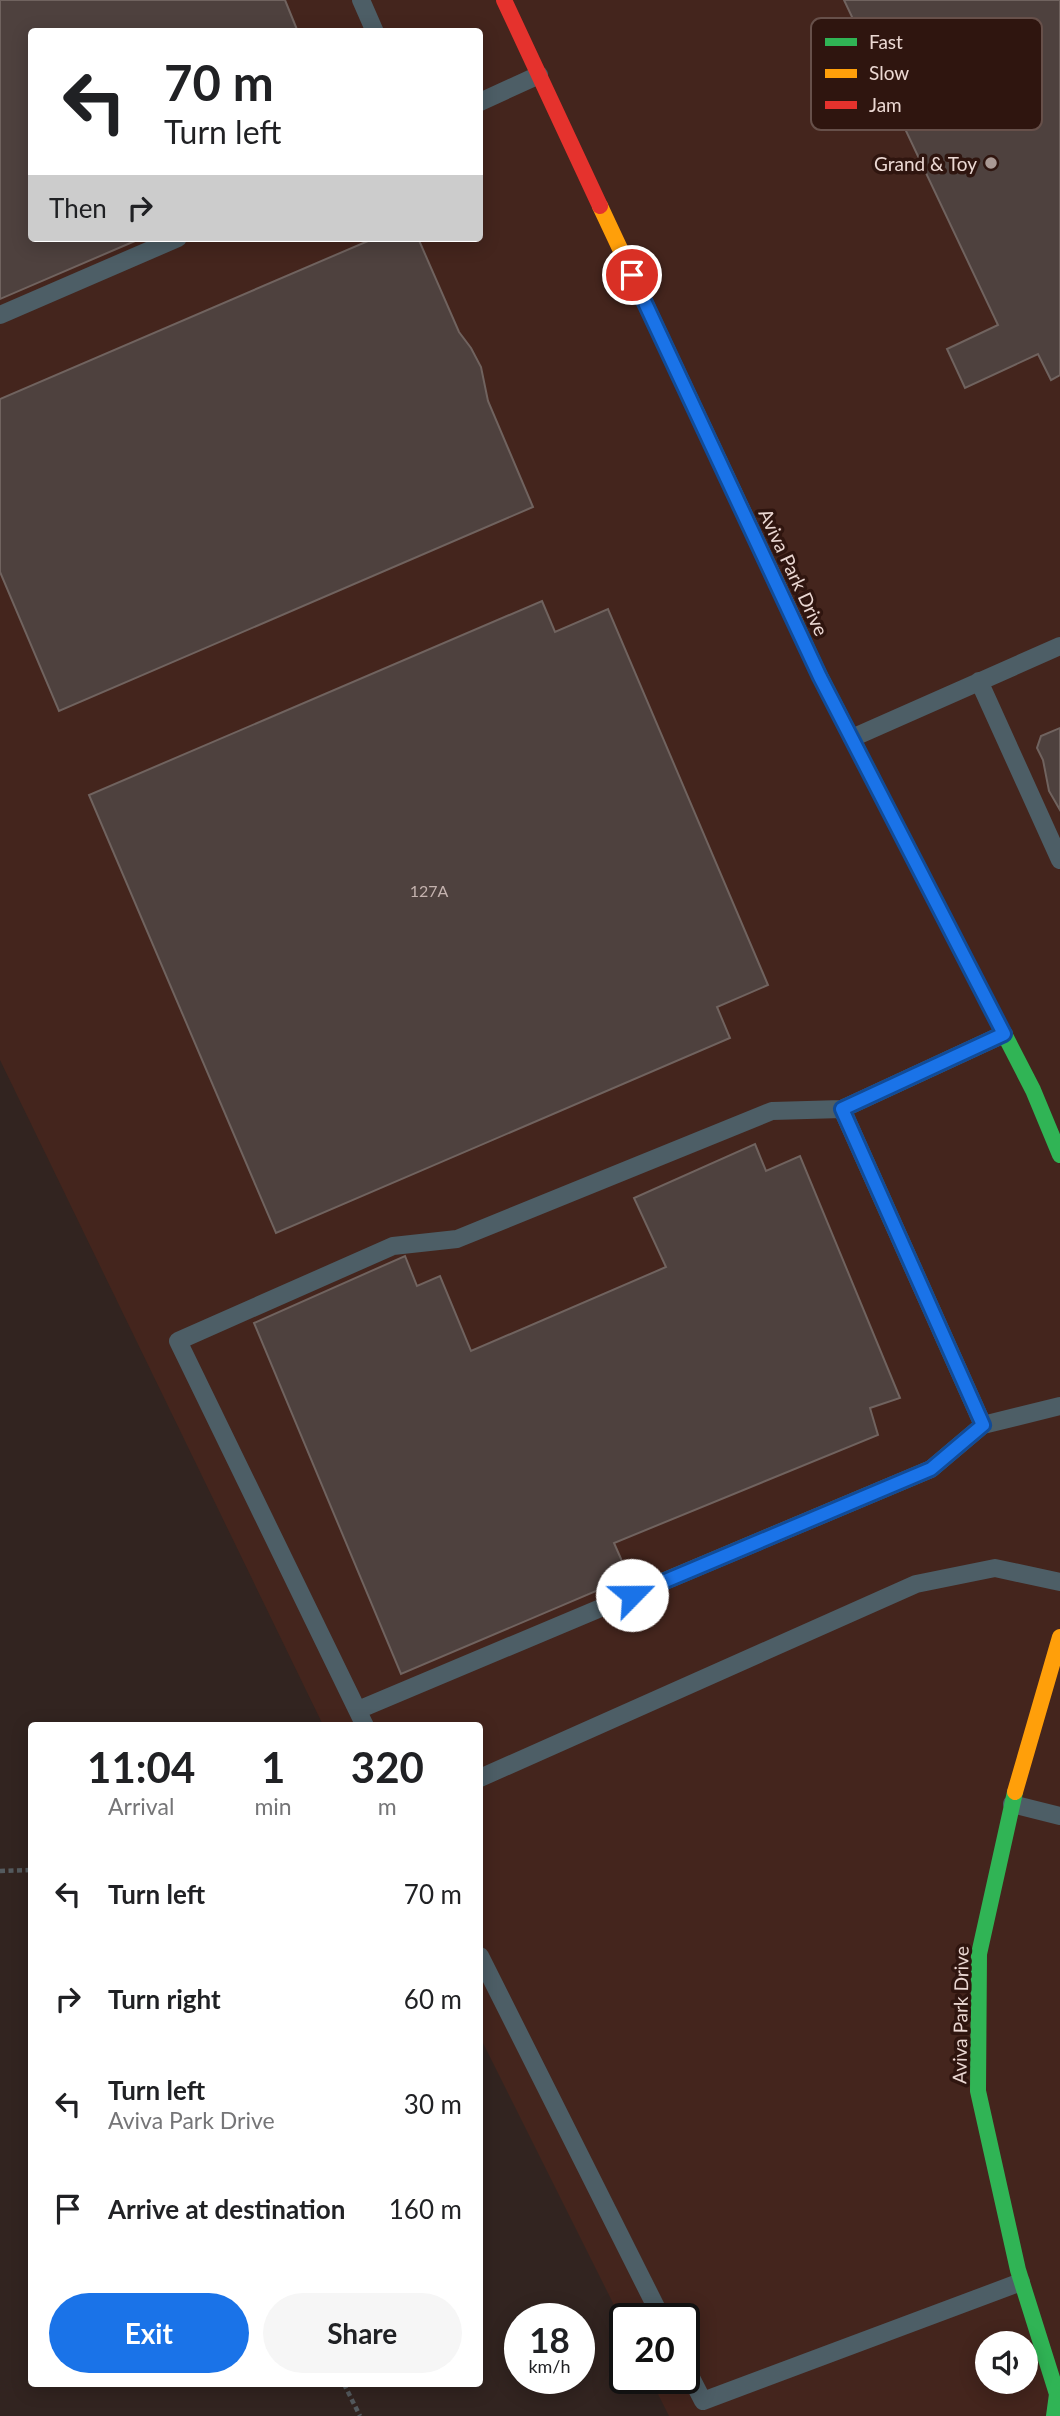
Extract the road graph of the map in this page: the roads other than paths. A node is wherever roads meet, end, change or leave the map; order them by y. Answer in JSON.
{"nodes":[{"id":1,"x":361,"y":0,"type":"edge"},
{"id":2,"x":504,"y":0,"type":"edge"},
{"id":3,"x":373,"y":28,"type":"edge"},
{"id":4,"x":539,"y":75,"type":"junction"},
{"id":5,"x":483,"y":101,"type":"edge"},
{"id":6,"x":169,"y":242,"type":"edge"},
{"id":7,"x":0,"y":315,"type":"edge"},
{"id":8,"x":1060,"y":646,"type":"edge"},
{"id":9,"x":979,"y":681,"type":"junction"},
{"id":10,"x":852,"y":738,"type":"junction"},
{"id":11,"x":1060,"y":860,"type":"edge"},
{"id":12,"x":1004,"y":1034,"type":"junction"},
{"id":13,"x":842,"y":1109,"type":"junction"},
{"id":14,"x":1060,"y":1155,"type":"edge"},
{"id":15,"x":1060,"y":1406,"type":"edge"},
{"id":16,"x":983,"y":1425,"type":"junction"},
{"id":17,"x":1060,"y":1582,"type":"edge"},
{"id":18,"x":1060,"y":1637,"type":"edge"},
{"id":19,"x":361,"y":1718,"type":"edge"},
{"id":20,"x":483,"y":1777,"type":"edge"},
{"id":21,"x":1012,"y":1804,"type":"junction"},
{"id":22,"x":1060,"y":1816,"type":"edge"},
{"id":23,"x":483,"y":1962,"type":"edge"},
{"id":24,"x":1021,"y":2281,"type":"junction"},
{"id":25,"x":654,"y":2303,"type":"edge"},
{"id":26,"x":699,"y":2394,"type":"edge"},
{"id":27,"x":1058,"y":2396,"type":"edge"},
{"id":28,"x":1054,"y":2416,"type":"edge"}],
"edges":[{"from":1,"to":3,"type":"lane"},
{"from":2,"to":4,"type":"street","name":"Aviva Park Drive"},
{"from":4,"to":5,"type":"lane"},
{"from":4,"to":10,"type":"street","name":"Aviva Park Drive"},
{"from":6,"to":7,"type":"lane"},
{"from":8,"to":9,"type":"lane"},
{"from":9,"to":10,"type":"lane"},
{"from":9,"to":11,"type":"lane"},
{"from":10,"to":12,"type":"street","name":"Aviva Park Drive"},
{"from":12,"to":13,"type":"lane"},
{"from":12,"to":14,"type":"street","name":"Aviva Park Drive"},
{"from":13,"to":16,"type":"lane"},
{"from":13,"to":19,"type":"lane"},
{"from":15,"to":16,"type":"lane"},
{"from":16,"to":19,"type":"lane"},
{"from":17,"to":20,"type":"lane"},
{"from":18,"to":21,"type":"street","name":"Aviva Park Drive"},
{"from":21,"to":22,"type":"lane"},
{"from":21,"to":24,"type":"street","name":"Aviva Park Drive"},
{"from":23,"to":25,"type":"lane"},
{"from":24,"to":26,"type":"lane"},
{"from":24,"to":27,"type":"street","name":"Aviva Park Drive"},
{"from":27,"to":28,"type":"street","name":"Aviva Park Drive"}]}
